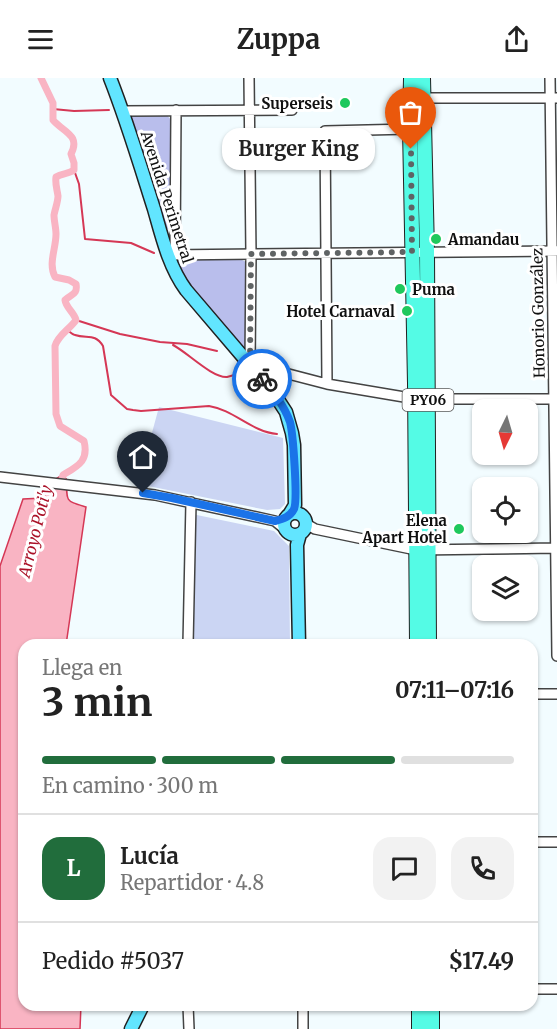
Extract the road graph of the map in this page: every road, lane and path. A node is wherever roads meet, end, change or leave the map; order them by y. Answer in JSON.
{"nodes":[{"id":1,"x":110,"y":78,"type":"edge"},
{"id":2,"x":249,"y":78,"type":"edge"},
{"id":3,"x":411,"y":78,"type":"edge"},
{"id":4,"x":423,"y":78,"type":"edge"},
{"id":5,"x":550,"y":78,"type":"edge"},
{"id":6,"x":417,"y":98,"type":"junction"},
{"id":7,"x":554,"y":98,"type":"edge"},
{"id":8,"x":176,"y":110,"type":"junction"},
{"id":9,"x":249,"y":110,"type":"junction"},
{"id":10,"x":292,"y":110,"type":"dead end"},
{"id":11,"x":123,"y":111,"type":"junction"},
{"id":12,"x":410,"y":129,"type":"junction"},
{"id":13,"x":427,"y":251,"type":"junction"},
{"id":14,"x":555,"y":251,"type":"edge"},
{"id":15,"x":412,"y":252,"type":"junction"},
{"id":16,"x":327,"y":253,"type":"junction"},
{"id":17,"x":251,"y":254,"type":"junction"},
{"id":18,"x":172,"y":255,"type":"junction"},
{"id":19,"x":250,"y":364,"type":"junction"},
{"id":20,"x":285,"y":373,"type":"junction"},
{"id":21,"x":327,"y":384,"type":"junction"},
{"id":22,"x":272,"y":391,"type":"junction"},
{"id":23,"x":555,"y":399,"type":"edge"},
{"id":24,"x":422,"y":400,"type":"junction"},
{"id":25,"x":3,"y":478,"type":"edge"},
{"id":26,"x":191,"y":502,"type":"junction"},
{"id":27,"x":293,"y":524,"type":"junction"},
{"id":28,"x":556,"y":548,"type":"edge"},
{"id":29,"x":423,"y":549,"type":"junction"},
{"id":30,"x":188,"y":639,"type":"edge"},
{"id":31,"x":299,"y":639,"type":"edge"},
{"id":32,"x":417,"y":639,"type":"edge"},
{"id":33,"x":429,"y":639,"type":"edge"},
{"id":34,"x":557,"y":656,"type":"edge"},
{"id":35,"x":538,"y":694,"type":"edge"},
{"id":36,"x":557,"y":694,"type":"edge"},
{"id":37,"x":538,"y":842,"type":"edge"},
{"id":38,"x":557,"y":842,"type":"edge"},
{"id":39,"x":538,"y":989,"type":"edge"},
{"id":40,"x":557,"y":989,"type":"edge"},
{"id":41,"x":140,"y":1011,"type":"edge"},
{"id":42,"x":188,"y":1011,"type":"edge"},
{"id":43,"x":303,"y":1011,"type":"edge"},
{"id":44,"x":419,"y":1011,"type":"edge"},
{"id":45,"x":432,"y":1011,"type":"edge"},
{"id":46,"x":131,"y":1029,"type":"edge"},
{"id":47,"x":189,"y":1029,"type":"edge"},
{"id":48,"x":303,"y":1029,"type":"edge"},
{"id":49,"x":419,"y":1029,"type":"edge"},
{"id":50,"x":432,"y":1029,"type":"edge"}],
"edges":[{"from":1,"to":11,"type":"main road","name":"Avenida Perimetral"},
{"from":2,"to":9,"type":"street"},
{"from":3,"to":6,"type":"highway","number":"PY06"},
{"from":4,"to":6,"type":"highway","number":"PY06"},
{"from":5,"to":7,"type":"street","name":"Honorio González"},
{"from":6,"to":7,"type":"street"},
{"from":6,"to":12,"type":"highway","number":"PY06"},
{"from":6,"to":13,"type":"highway","number":"PY06"},
{"from":7,"to":14,"type":"street","name":"Honorio González"},
{"from":8,"to":9,"type":"street"},
{"from":8,"to":11,"type":"street"},
{"from":8,"to":18,"type":"street"},
{"from":9,"to":10,"type":"street"},
{"from":9,"to":17,"type":"street"},
{"from":11,"to":18,"type":"main road","name":"Avenida Perimetral"},
{"from":12,"to":15,"type":"highway","number":"PY06"},
{"from":12,"to":16,"type":"street"},
{"from":13,"to":14,"type":"street"},
{"from":13,"to":15,"type":"street"},
{"from":13,"to":24,"type":"highway","number":"PY06"},
{"from":14,"to":23,"type":"street","name":"Honorio González"},
{"from":15,"to":16,"type":"street"},
{"from":15,"to":24,"type":"highway","number":"PY06"},
{"from":16,"to":17,"type":"street"},
{"from":16,"to":21,"type":"street"},
{"from":17,"to":18,"type":"street"},
{"from":17,"to":19,"type":"street"},
{"from":18,"to":19,"type":"main road","name":"Avenida Perimetral"},
{"from":19,"to":20,"type":"street"},
{"from":19,"to":22,"type":"main road","name":"Avenida Perimetral"},
{"from":20,"to":21,"type":"street"},
{"from":20,"to":22,"type":"street"},
{"from":21,"to":24,"type":"street"},
{"from":22,"to":27,"type":"main road","name":"Avenida Perimetral"},
{"from":23,"to":24,"type":"street"},
{"from":23,"to":28,"type":"street","name":"Honorio González"},
{"from":24,"to":29,"type":"highway","number":"PY06"},
{"from":25,"to":26,"type":"street"},
{"from":26,"to":27,"type":"street"},
{"from":26,"to":30,"type":"street"},
{"from":27,"to":29,"type":"street"},
{"from":27,"to":31,"type":"main road","name":"Avenida Perimetral"},
{"from":28,"to":29,"type":"street"},
{"from":28,"to":34,"type":"street","name":"Honorio González"},
{"from":29,"to":32,"type":"highway","number":"PY06"},
{"from":29,"to":33,"type":"highway","number":"PY06"},
{"from":35,"to":36,"type":"street"},
{"from":37,"to":38,"type":"street"},
{"from":39,"to":40,"type":"street"},
{"from":41,"to":46,"type":"main road"},
{"from":42,"to":47,"type":"street"},
{"from":43,"to":48,"type":"street"},
{"from":44,"to":49,"type":"highway"},
{"from":45,"to":50,"type":"highway"}]}
